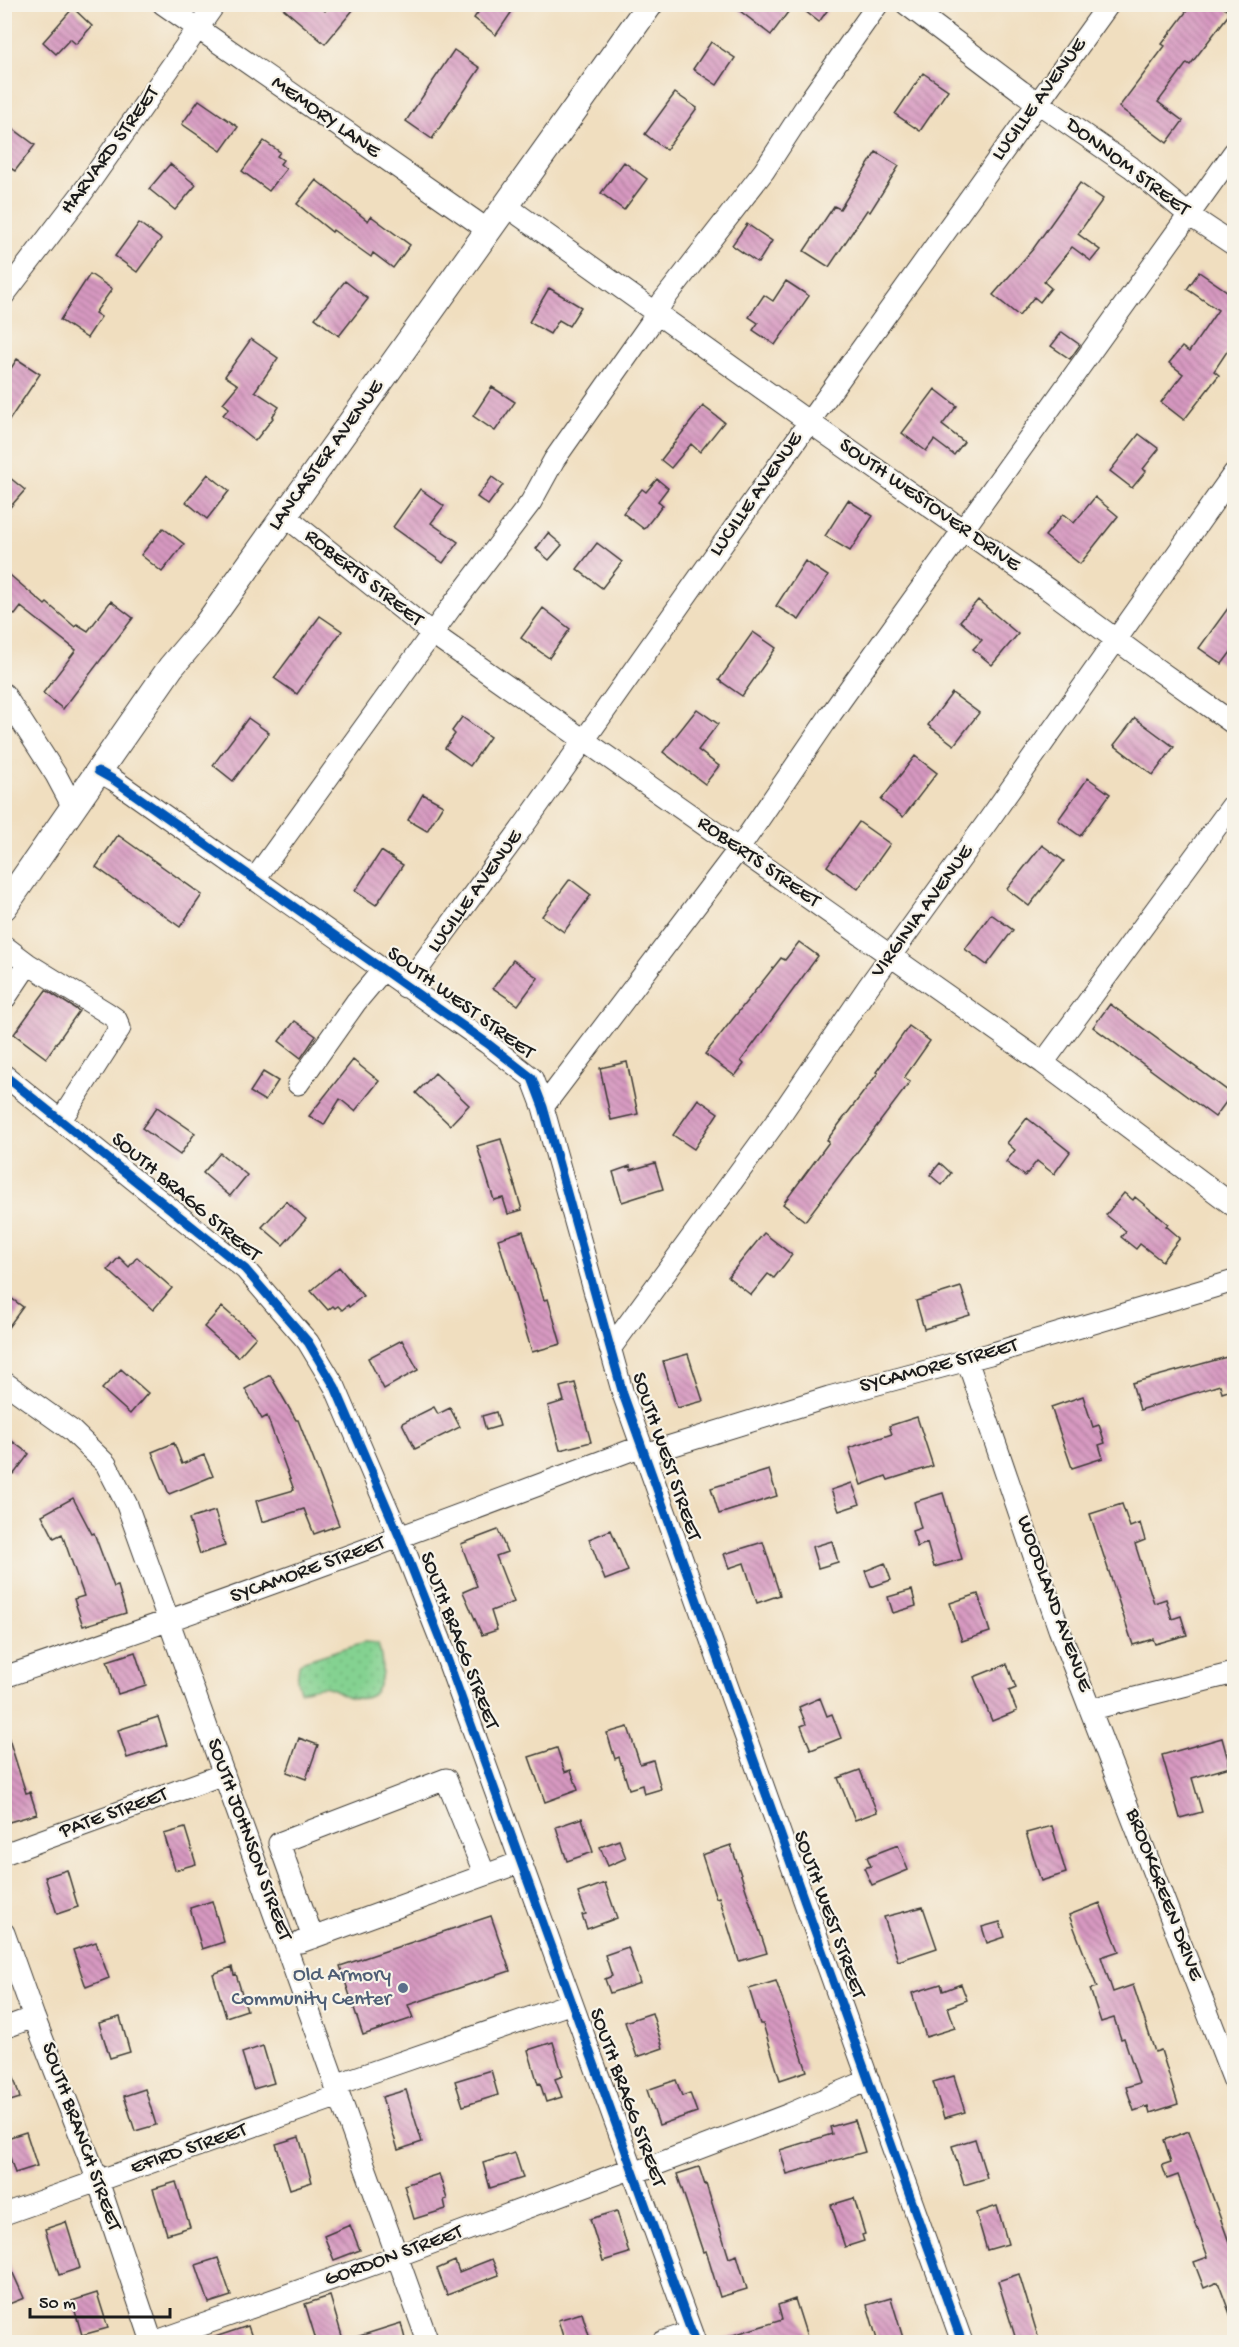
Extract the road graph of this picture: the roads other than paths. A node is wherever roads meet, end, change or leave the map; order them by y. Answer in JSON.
{"nodes":[{"id":1,"x":163,"y":4,"type":"edge"},
{"id":2,"x":215,"y":4,"type":"edge"},
{"id":3,"x":650,"y":4,"type":"edge"},
{"id":4,"x":878,"y":4,"type":"edge"},
{"id":5,"x":906,"y":4,"type":"edge"},
{"id":6,"x":1109,"y":4,"type":"edge"},
{"id":7,"x":197,"y":28,"type":"junction"},
{"id":8,"x":1038,"y":103,"type":"junction"},
{"id":9,"x":1234,"y":152,"type":"edge"},
{"id":10,"x":505,"y":205,"type":"junction"},
{"id":11,"x":1189,"y":215,"type":"junction"},
{"id":12,"x":488,"y":230,"type":"junction"},
{"id":13,"x":1234,"y":245,"type":"edge"},
{"id":14,"x":4,"y":294,"type":"edge"},
{"id":15,"x":657,"y":312,"type":"junction"},
{"id":16,"x":809,"y":422,"type":"junction"},
{"id":17,"x":1234,"y":473,"type":"edge"},
{"id":18,"x":285,"y":516,"type":"junction"},
{"id":19,"x":963,"y":529,"type":"junction"},
{"id":20,"x":433,"y":634,"type":"junction"},
{"id":21,"x":1116,"y":639,"type":"junction"},
{"id":22,"x":4,"y":694,"type":"edge"},
{"id":23,"x":1234,"y":724,"type":"edge"},
{"id":24,"x":584,"y":738,"type":"junction"},
{"id":25,"x":98,"y":771,"type":"junction"},
{"id":26,"x":1234,"y":803,"type":"edge"},
{"id":27,"x":73,"y":807,"type":"junction"},
{"id":28,"x":738,"y":850,"type":"junction"},
{"id":29,"x":254,"y":880,"type":"junction"},
{"id":30,"x":4,"y":907,"type":"edge"},
{"id":31,"x":4,"y":946,"type":"edge"},
{"id":32,"x":890,"y":956,"type":"junction"},
{"id":33,"x":28,"y":964,"type":"junction"},
{"id":34,"x":382,"y":970,"type":"junction"},
{"id":35,"x":405,"y":987,"type":"junction"},
{"id":36,"x":4,"y":1000,"type":"edge"},
{"id":37,"x":1043,"y":1063,"type":"junction"},
{"id":38,"x":4,"y":1075,"type":"edge"},
{"id":39,"x":298,"y":1084,"type":"dead end"},
{"id":40,"x":543,"y":1107,"type":"junction"},
{"id":41,"x":61,"y":1120,"type":"junction"},
{"id":42,"x":1234,"y":1206,"type":"edge"},
{"id":43,"x":1234,"y":1281,"type":"edge"},
{"id":44,"x":610,"y":1349,"type":"junction"},
{"id":45,"x":967,"y":1360,"type":"junction"},
{"id":46,"x":4,"y":1382,"type":"edge"},
{"id":47,"x":644,"y":1450,"type":"junction"},
{"id":48,"x":400,"y":1538,"type":"junction"},
{"id":49,"x":170,"y":1622,"type":"junction"},
{"id":50,"x":1234,"y":1673,"type":"edge"},
{"id":51,"x":4,"y":1677,"type":"edge"},
{"id":52,"x":1092,"y":1709,"type":"junction"},
{"id":53,"x":224,"y":1774,"type":"junction"},
{"id":54,"x":4,"y":1854,"type":"edge"},
{"id":55,"x":521,"y":1862,"type":"junction"},
{"id":56,"x":485,"y":1875,"type":"junction"},
{"id":57,"x":4,"y":1933,"type":"edge"},
{"id":58,"x":314,"y":1938,"type":"junction"},
{"id":59,"x":286,"y":1948,"type":"junction"},
{"id":60,"x":572,"y":2003,"type":"junction"},
{"id":61,"x":34,"y":2017,"type":"junction"},
{"id":62,"x":4,"y":2028,"type":"edge"},
{"id":63,"x":869,"y":2080,"type":"junction"},
{"id":64,"x":1234,"y":2081,"type":"edge"},
{"id":65,"x":337,"y":2090,"type":"junction"},
{"id":66,"x":634,"y":2170,"type":"junction"},
{"id":67,"x":98,"y":2181,"type":"junction"},
{"id":68,"x":4,"y":2214,"type":"edge"},
{"id":69,"x":397,"y":2256,"type":"junction"},
{"id":70,"x":693,"y":2337,"type":"edge"},
{"id":71,"x":153,"y":2343,"type":"edge"},
{"id":72,"x":428,"y":2343,"type":"edge"},
{"id":73,"x":662,"y":2343,"type":"edge"},
{"id":74,"x":962,"y":2343,"type":"edge"}],
"edges":[{"from":1,"to":7,"type":"street","name":"MEMORY LANE"},
{"from":2,"to":7,"type":"street","name":"HARVARD STREET"},
{"from":3,"to":10,"type":"main road","name":"LANCASTER AVENUE"},
{"from":4,"to":15,"type":"street"},
{"from":5,"to":8,"type":"street","name":"DONNOM STREET"},
{"from":6,"to":8,"type":"street","name":"LUCILLE AVENUE"},
{"from":7,"to":12,"type":"street","name":"MEMORY LANE"},
{"from":7,"to":14,"type":"street","name":"HARVARD STREET"},
{"from":8,"to":11,"type":"street","name":"DONNOM STREET"},
{"from":8,"to":16,"type":"street","name":"LUCILLE AVENUE"},
{"from":9,"to":11,"type":"street"},
{"from":10,"to":12,"type":"main road","name":"LANCASTER AVENUE"},
{"from":10,"to":15,"type":"street","name":"SOUTH WESTOVER DRIVE"},
{"from":11,"to":13,"type":"street","name":"DONNOM STREET"},
{"from":11,"to":19,"type":"street"},
{"from":12,"to":18,"type":"main road","name":"LANCASTER AVENUE"},
{"from":15,"to":16,"type":"street","name":"SOUTH WESTOVER DRIVE"},
{"from":15,"to":20,"type":"street"},
{"from":16,"to":19,"type":"street","name":"SOUTH WESTOVER DRIVE"},
{"from":16,"to":24,"type":"street","name":"LUCILLE AVENUE"},
{"from":17,"to":21,"type":"street","name":"VIRGINIA AVENUE"},
{"from":18,"to":20,"type":"street","name":"ROBERTS STREET"},
{"from":18,"to":25,"type":"main road","name":"LANCASTER AVENUE"},
{"from":19,"to":21,"type":"street","name":"SOUTH WESTOVER DRIVE"},
{"from":19,"to":28,"type":"street"},
{"from":20,"to":24,"type":"street","name":"ROBERTS STREET"},
{"from":20,"to":29,"type":"street"},
{"from":21,"to":23,"type":"street","name":"SOUTH WESTOVER DRIVE"},
{"from":21,"to":32,"type":"street","name":"VIRGINIA AVENUE"},
{"from":22,"to":27,"type":"street"},
{"from":24,"to":28,"type":"street","name":"ROBERTS STREET"},
{"from":24,"to":35,"type":"street","name":"LUCILLE AVENUE"},
{"from":25,"to":27,"type":"main road","name":"LANCASTER AVENUE"},
{"from":25,"to":29,"type":"street","name":"SOUTH WEST STREET"},
{"from":26,"to":37,"type":"street"},
{"from":27,"to":30,"type":"main road","name":"LANCASTER AVENUE"},
{"from":28,"to":32,"type":"street","name":"ROBERTS STREET"},
{"from":28,"to":40,"type":"street"},
{"from":29,"to":34,"type":"street","name":"SOUTH WEST STREET"},
{"from":31,"to":33,"type":"street"},
{"from":32,"to":37,"type":"street","name":"ROBERTS STREET"},
{"from":32,"to":44,"type":"street","name":"VIRGINIA AVENUE"},
{"from":33,"to":36,"type":"street"},
{"from":33,"to":41,"type":"street"},
{"from":34,"to":35,"type":"street","name":"SOUTH WEST STREET"},
{"from":34,"to":39,"type":"street"},
{"from":35,"to":40,"type":"street","name":"SOUTH WEST STREET"},
{"from":37,"to":42,"type":"street","name":"ROBERTS STREET"},
{"from":38,"to":41,"type":"street","name":"SOUTH BRAGG STREET"},
{"from":40,"to":44,"type":"street","name":"SOUTH WEST STREET"},
{"from":41,"to":48,"type":"street","name":"SOUTH BRAGG STREET"},
{"from":43,"to":45,"type":"street","name":"SYCAMORE STREET"},
{"from":44,"to":47,"type":"street","name":"SOUTH WEST STREET"},
{"from":45,"to":47,"type":"street","name":"SYCAMORE STREET"},
{"from":45,"to":52,"type":"street","name":"WOODLAND AVENUE"},
{"from":46,"to":49,"type":"street","name":"SOUTH JOHNSON STREET"},
{"from":47,"to":48,"type":"street","name":"SYCAMORE STREET"},
{"from":47,"to":63,"type":"street","name":"SOUTH WEST STREET"},
{"from":48,"to":49,"type":"street","name":"SYCAMORE STREET"},
{"from":48,"to":55,"type":"street","name":"SOUTH BRAGG STREET"},
{"from":49,"to":51,"type":"street","name":"SYCAMORE STREET"},
{"from":49,"to":53,"type":"street","name":"SOUTH JOHNSON STREET"},
{"from":50,"to":52,"type":"street","name":"WOODLAND AVENUE"},
{"from":52,"to":64,"type":"street","name":"BROOKGREEN DRIVE"},
{"from":53,"to":54,"type":"street","name":"PATE STREET"},
{"from":53,"to":59,"type":"street","name":"SOUTH JOHNSON STREET"},
{"from":55,"to":56,"type":"street"},
{"from":55,"to":60,"type":"street","name":"SOUTH BRAGG STREET"},
{"from":56,"to":58,"type":"street"},
{"from":56,"to":58,"type":"street"},
{"from":57,"to":61,"type":"street","name":"SOUTH BRANCH STREET"},
{"from":58,"to":59,"type":"street"},
{"from":59,"to":65,"type":"street","name":"SOUTH JOHNSON STREET"},
{"from":60,"to":65,"type":"street","name":"EFIRD STREET"},
{"from":60,"to":66,"type":"street","name":"SOUTH BRAGG STREET"},
{"from":61,"to":62,"type":"street"},
{"from":61,"to":67,"type":"street","name":"SOUTH BRANCH STREET"},
{"from":63,"to":66,"type":"street","name":"GORDON STREET"},
{"from":63,"to":74,"type":"street","name":"SOUTH WEST STREET"},
{"from":65,"to":67,"type":"street","name":"EFIRD STREET"},
{"from":65,"to":69,"type":"street","name":"SOUTH JOHNSON STREET"},
{"from":66,"to":69,"type":"street","name":"GORDON STREET"},
{"from":66,"to":70,"type":"street","name":"SOUTH BRAGG STREET"},
{"from":67,"to":68,"type":"street","name":"EFIRD STREET"},
{"from":67,"to":71,"type":"street","name":"SOUTH BRANCH STREET"},
{"from":69,"to":71,"type":"street","name":"GORDON STREET"},
{"from":69,"to":72,"type":"street","name":"SOUTH JOHNSON STREET"},
{"from":70,"to":73,"type":"street"}]}
